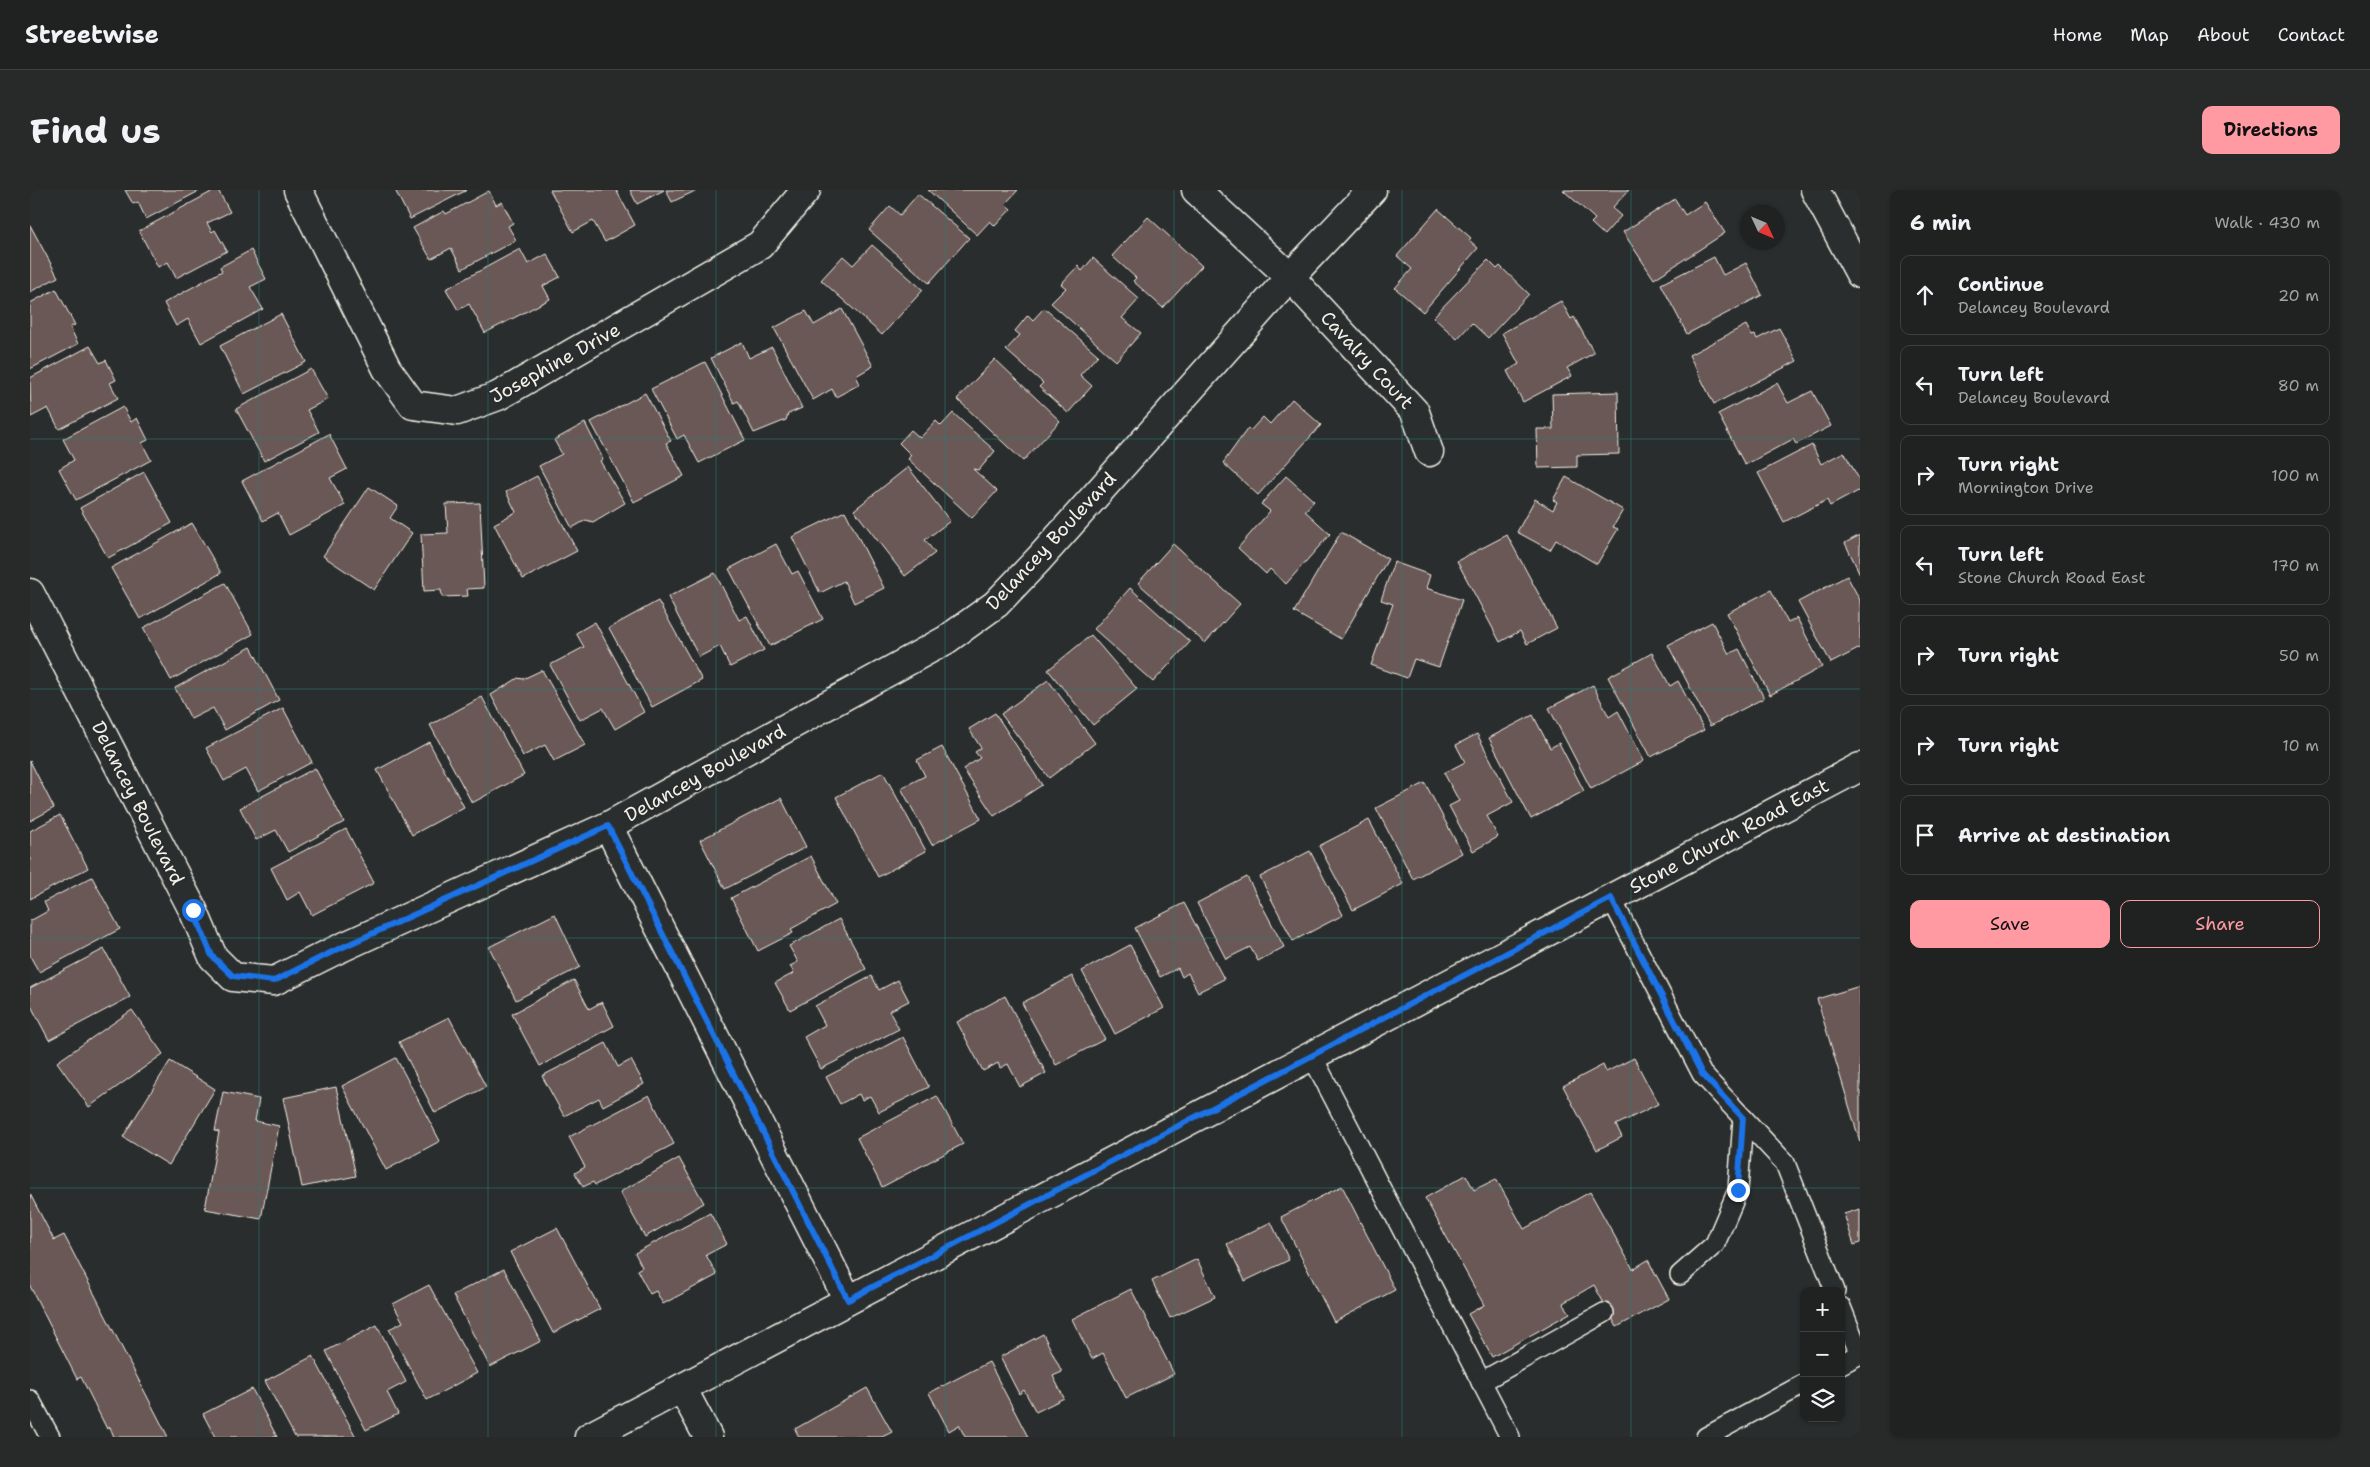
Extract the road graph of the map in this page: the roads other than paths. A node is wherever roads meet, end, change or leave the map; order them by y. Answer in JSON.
{"nodes":[{"id":1,"x":298,"y":190,"type":"edge"},
{"id":2,"x":806,"y":190,"type":"edge"},
{"id":3,"x":1196,"y":190,"type":"edge"},
{"id":4,"x":1372,"y":190,"type":"edge"},
{"id":5,"x":1815,"y":190,"type":"edge"},
{"id":6,"x":1852,"y":239,"type":"edge"},
{"id":7,"x":1860,"y":274,"type":"edge"},
{"id":8,"x":1290,"y":277,"type":"junction"},
{"id":9,"x":1430,"y":452,"type":"dead end"},
{"id":10,"x":30,"y":594,"type":"edge"},
{"id":11,"x":1860,"y":767,"type":"edge"},
{"id":12,"x":608,"y":826,"type":"junction"},
{"id":13,"x":1611,"y":898,"type":"junction"},
{"id":14,"x":1312,"y":1056,"type":"junction"},
{"id":15,"x":1743,"y":1118,"type":"junction"},
{"id":16,"x":1680,"y":1275,"type":"dead end"},
{"id":17,"x":1833,"y":1287,"type":"edge"},
{"id":18,"x":848,"y":1300,"type":"junction"},
{"id":19,"x":1604,"y":1313,"type":"dead end"},
{"id":20,"x":1845,"y":1317,"type":"edge"},
{"id":21,"x":1860,"y":1355,"type":"edge"},
{"id":22,"x":1845,"y":1362,"type":"edge"},
{"id":23,"x":1481,"y":1382,"type":"junction"},
{"id":24,"x":1800,"y":1386,"type":"edge"},
{"id":25,"x":682,"y":1388,"type":"junction"},
{"id":26,"x":30,"y":1400,"type":"edge"},
{"id":27,"x":50,"y":1437,"type":"edge"},
{"id":28,"x":589,"y":1437,"type":"edge"},
{"id":29,"x":708,"y":1437,"type":"edge"},
{"id":30,"x":1510,"y":1437,"type":"edge"},
{"id":31,"x":1706,"y":1437,"type":"edge"}],
"edges":[{"from":1,"to":2,"type":"street","name":"Josephine Drive"},
{"from":3,"to":8,"type":"street","name":"Cavalry Court"},
{"from":4,"to":8,"type":"street","name":"Delancey Boulevard"},
{"from":5,"to":6,"type":"street"},
{"from":6,"to":7,"type":"street"},
{"from":8,"to":9,"type":"street","name":"Cavalry Court"},
{"from":8,"to":12,"type":"street","name":"Delancey Boulevard"},
{"from":10,"to":12,"type":"street","name":"Delancey Boulevard"},
{"from":11,"to":13,"type":"street","name":"Stone Church Road East"},
{"from":12,"to":18,"type":"street"},
{"from":13,"to":14,"type":"street","name":"Stone Church Road East"},
{"from":13,"to":15,"type":"lane"},
{"from":14,"to":18,"type":"street","name":"Stone Church Road East"},
{"from":14,"to":23,"type":"lane"},
{"from":15,"to":16,"type":"lane"},
{"from":15,"to":17,"type":"lane"},
{"from":18,"to":25,"type":"street","name":"Stone Church Road East"},
{"from":19,"to":23,"type":"lane"},
{"from":20,"to":21,"type":"lane"},
{"from":21,"to":22,"type":"lane"},
{"from":23,"to":30,"type":"lane"},
{"from":24,"to":31,"type":"lane"},
{"from":25,"to":28,"type":"street","name":"Stone Church Road East"},
{"from":25,"to":29,"type":"street"},
{"from":26,"to":27,"type":"lane"}]}
